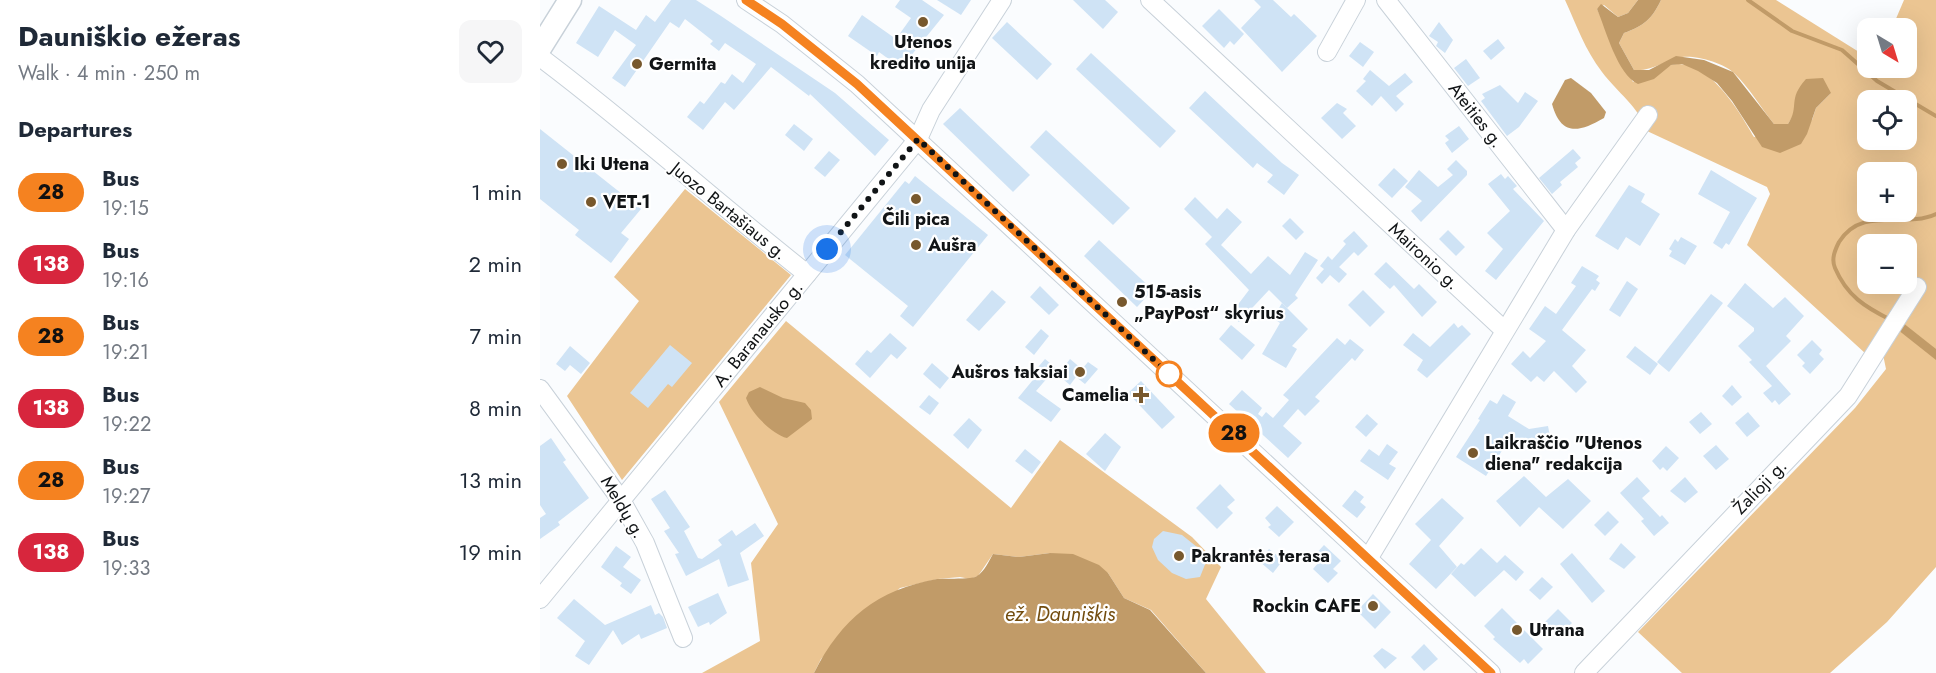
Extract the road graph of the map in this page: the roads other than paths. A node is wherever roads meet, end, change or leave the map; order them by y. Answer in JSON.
{"nodes":[{"id":1,"x":570,"y":0,"type":"edge"},
{"id":2,"x":746,"y":0,"type":"edge"},
{"id":3,"x":1002,"y":0,"type":"edge"},
{"id":4,"x":1150,"y":0,"type":"edge"},
{"id":5,"x":1356,"y":0,"type":"edge"},
{"id":6,"x":1386,"y":0,"type":"edge"},
{"id":7,"x":540,"y":48,"type":"edge"},
{"id":8,"x":1327,"y":52,"type":"dead end"},
{"id":9,"x":540,"y":57,"type":"edge"},
{"id":10,"x":1648,"y":116,"type":"dead end"},
{"id":11,"x":918,"y":139,"type":"junction"},
{"id":12,"x":1566,"y":230,"type":"junction"},
{"id":13,"x":807,"y":274,"type":"junction"},
{"id":14,"x":1913,"y":294,"type":"edge"},
{"id":15,"x":1504,"y":330,"type":"junction"},
{"id":16,"x":540,"y":389,"type":"edge"},
{"id":17,"x":621,"y":500,"type":"junction"},
{"id":18,"x":1368,"y":558,"type":"junction"},
{"id":19,"x":540,"y":599,"type":"edge"},
{"id":20,"x":683,"y":638,"type":"dead end"},
{"id":21,"x":1491,"y":673,"type":"edge"},
{"id":22,"x":1584,"y":673,"type":"edge"}],
"edges":[{"from":1,"to":7,"type":"main road"},
{"from":2,"to":11,"type":"street"},
{"from":3,"to":11,"type":"street","name":"A. Baranausko g."},
{"from":4,"to":15,"type":"street","name":"Maironio g."},
{"from":5,"to":8,"type":"street"},
{"from":6,"to":12,"type":"street","name":"Ateities g."},
{"from":9,"to":13,"type":"street","name":"Juozo Bartašiaus g."},
{"from":10,"to":12,"type":"street"},
{"from":11,"to":13,"type":"street","name":"A. Baranausko g."},
{"from":11,"to":18,"type":"street"},
{"from":12,"to":15,"type":"street"},
{"from":13,"to":17,"type":"street","name":"A. Baranausko g."},
{"from":14,"to":22,"type":"street","name":"Žalioji g."},
{"from":15,"to":18,"type":"street"},
{"from":16,"to":17,"type":"street","name":"Meldų g."},
{"from":17,"to":19,"type":"street","name":"A. Baranausko g."},
{"from":17,"to":20,"type":"street","name":"Meldų g."},
{"from":18,"to":21,"type":"street"}]}
